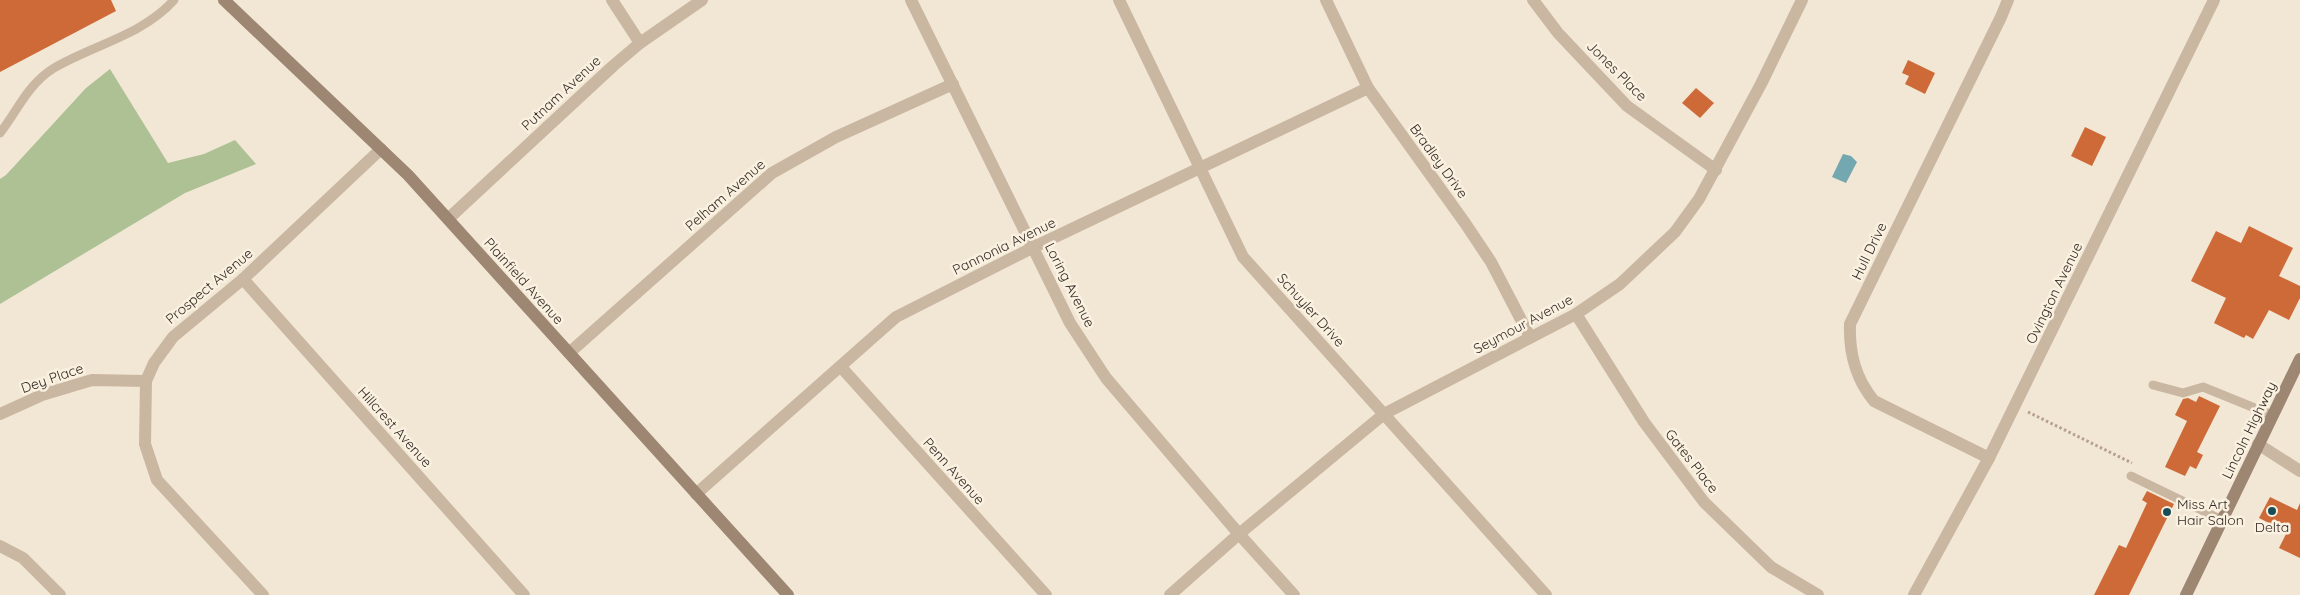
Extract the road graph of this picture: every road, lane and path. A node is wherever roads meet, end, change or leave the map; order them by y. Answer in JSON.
{"nodes":[{"id":1,"x":174,"y":0,"type":"edge"},
{"id":2,"x":224,"y":0,"type":"edge"},
{"id":3,"x":612,"y":0,"type":"edge"},
{"id":4,"x":702,"y":0,"type":"edge"},
{"id":5,"x":911,"y":0,"type":"edge"},
{"id":6,"x":1120,"y":0,"type":"edge"},
{"id":7,"x":1326,"y":0,"type":"edge"},
{"id":8,"x":1533,"y":0,"type":"edge"},
{"id":9,"x":1802,"y":0,"type":"edge"},
{"id":10,"x":2008,"y":0,"type":"edge"},
{"id":11,"x":2214,"y":0,"type":"edge"},
{"id":12,"x":640,"y":43,"type":"junction"},
{"id":13,"x":953,"y":84,"type":"junction"},
{"id":14,"x":1368,"y":88,"type":"junction"},
{"id":15,"x":0,"y":133,"type":"edge"},
{"id":16,"x":381,"y":149,"type":"junction"},
{"id":17,"x":1201,"y":166,"type":"junction"},
{"id":18,"x":1716,"y":170,"type":"junction"},
{"id":19,"x":448,"y":219,"type":"junction"},
{"id":20,"x":1034,"y":247,"type":"junction"},
{"id":21,"x":243,"y":279,"type":"junction"},
{"id":22,"x":1576,"y":314,"type":"junction"},
{"id":23,"x":1530,"y":338,"type":"junction"},
{"id":24,"x":569,"y":353,"type":"junction"},
{"id":25,"x":2300,"y":359,"type":"edge"},
{"id":26,"x":841,"y":367,"type":"junction"},
{"id":27,"x":146,"y":381,"type":"junction"},
{"id":28,"x":2153,"y":385,"type":"dead end"},
{"id":29,"x":2028,"y":412,"type":"dead end"},
{"id":30,"x":0,"y":414,"type":"edge"},
{"id":31,"x":1384,"y":414,"type":"junction"},
{"id":32,"x":2272,"y":415,"type":"junction"},
{"id":33,"x":2258,"y":444,"type":"junction"},
{"id":34,"x":1989,"y":458,"type":"junction"},
{"id":35,"x":2133,"y":464,"type":"dead end"},
{"id":36,"x":2300,"y":471,"type":"edge"},
{"id":37,"x":2131,"y":476,"type":"dead end"},
{"id":38,"x":696,"y":494,"type":"junction"},
{"id":39,"x":2222,"y":520,"type":"junction"},
{"id":40,"x":1239,"y":534,"type":"junction"},
{"id":41,"x":0,"y":546,"type":"edge"},
{"id":42,"x":60,"y":595,"type":"edge"},
{"id":43,"x":263,"y":595,"type":"edge"},
{"id":44,"x":524,"y":595,"type":"edge"},
{"id":45,"x":788,"y":595,"type":"edge"},
{"id":46,"x":1046,"y":595,"type":"edge"},
{"id":47,"x":1170,"y":595,"type":"edge"},
{"id":48,"x":1294,"y":595,"type":"edge"},
{"id":49,"x":1546,"y":595,"type":"edge"},
{"id":50,"x":1818,"y":595,"type":"edge"},
{"id":51,"x":1914,"y":595,"type":"edge"},
{"id":52,"x":2186,"y":595,"type":"edge"}],
"edges":[{"from":1,"to":15,"type":"lane"},
{"from":2,"to":16,"type":"street","name":"Plainfield Avenue"},
{"from":3,"to":12,"type":"street"},
{"from":4,"to":12,"type":"street","name":"Putnam Avenue"},
{"from":5,"to":13,"type":"street","name":"Loring Avenue"},
{"from":6,"to":17,"type":"street","name":"Schuyler Drive"},
{"from":7,"to":14,"type":"street","name":"Bradley Drive"},
{"from":8,"to":18,"type":"street","name":"Jones Place"},
{"from":9,"to":18,"type":"street","name":"Seymour Avenue"},
{"from":10,"to":34,"type":"street","name":"Hull Drive"},
{"from":11,"to":34,"type":"street","name":"Ovington Avenue"},
{"from":12,"to":19,"type":"street","name":"Putnam Avenue"},
{"from":13,"to":20,"type":"street","name":"Loring Avenue"},
{"from":13,"to":24,"type":"street","name":"Pelham Avenue"},
{"from":14,"to":17,"type":"street","name":"Pannonia Avenue"},
{"from":14,"to":23,"type":"street","name":"Bradley Drive"},
{"from":16,"to":19,"type":"street","name":"Plainfield Avenue"},
{"from":16,"to":21,"type":"street","name":"Prospect Avenue"},
{"from":17,"to":20,"type":"street","name":"Pannonia Avenue"},
{"from":17,"to":31,"type":"street","name":"Schuyler Drive"},
{"from":18,"to":22,"type":"street","name":"Seymour Avenue"},
{"from":19,"to":24,"type":"street","name":"Plainfield Avenue"},
{"from":20,"to":26,"type":"street","name":"Pannonia Avenue"},
{"from":20,"to":40,"type":"street","name":"Loring Avenue"},
{"from":21,"to":27,"type":"street","name":"Prospect Avenue"},
{"from":21,"to":44,"type":"street","name":"Hillcrest Avenue"},
{"from":22,"to":23,"type":"street","name":"Seymour Avenue"},
{"from":22,"to":50,"type":"street","name":"Gates Place"},
{"from":23,"to":31,"type":"street","name":"Seymour Avenue"},
{"from":24,"to":38,"type":"street","name":"Plainfield Avenue"},
{"from":25,"to":32,"type":"street","name":"Lincoln Highway"},
{"from":26,"to":38,"type":"street","name":"Pannonia Avenue"},
{"from":26,"to":46,"type":"street","name":"Penn Avenue"},
{"from":27,"to":30,"type":"street","name":"Dey Place"},
{"from":27,"to":43,"type":"street","name":"Prospect Avenue"},
{"from":28,"to":32,"type":"lane"},
{"from":29,"to":35,"type":"path"},
{"from":31,"to":40,"type":"street","name":"Seymour Avenue"},
{"from":31,"to":49,"type":"street","name":"Schuyler Drive"},
{"from":32,"to":33,"type":"street","name":"Lincoln Highway"},
{"from":33,"to":36,"type":"street"},
{"from":33,"to":39,"type":"street","name":"Lincoln Highway"},
{"from":34,"to":51,"type":"street","name":"Ovington Avenue"},
{"from":37,"to":39,"type":"lane"},
{"from":38,"to":45,"type":"street","name":"Plainfield Avenue"},
{"from":39,"to":52,"type":"street","name":"Lincoln Highway"},
{"from":40,"to":47,"type":"street","name":"Seymour Avenue"},
{"from":40,"to":48,"type":"street","name":"Loring Avenue"},
{"from":41,"to":42,"type":"street"}]}
